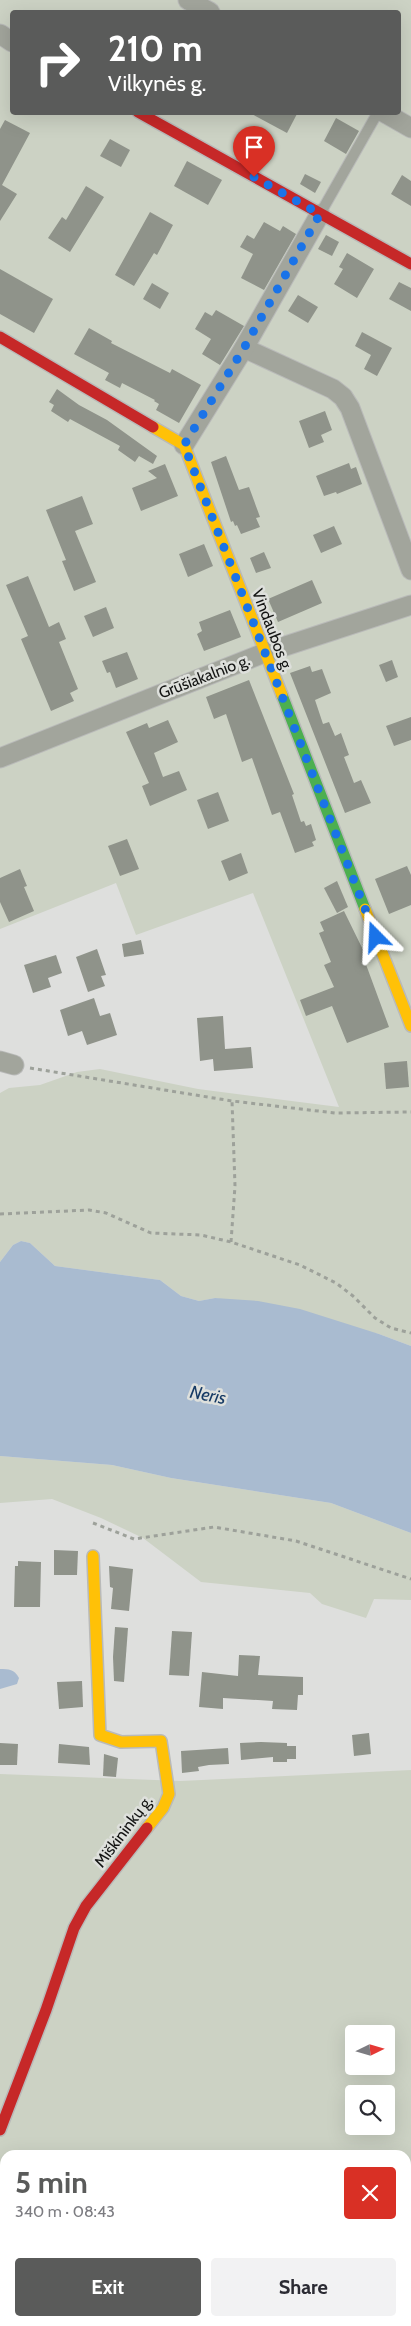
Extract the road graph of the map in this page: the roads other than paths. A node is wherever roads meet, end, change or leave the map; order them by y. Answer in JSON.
{"nodes":[{"id":1,"x":188,"y":0,"type":"edge"},
{"id":2,"x":206,"y":10,"type":"edge"},
{"id":3,"x":143,"y":115,"type":"edge"},
{"id":4,"x":376,"y":115,"type":"edge"},
{"id":5,"x":388,"y":115,"type":"edge"},
{"id":6,"x":411,"y":128,"type":"edge"},
{"id":7,"x":320,"y":214,"type":"junction"},
{"id":8,"x":411,"y":264,"type":"edge"},
{"id":9,"x":0,"y":337,"type":"edge"},
{"id":10,"x":244,"y":348,"type":"junction"},
{"id":11,"x":184,"y":445,"type":"junction"},
{"id":12,"x":411,"y":570,"type":"edge"},
{"id":13,"x":411,"y":605,"type":"edge"},
{"id":14,"x":264,"y":653,"type":"junction"},
{"id":15,"x":0,"y":758,"type":"edge"},
{"id":16,"x":411,"y":1026,"type":"edge"},
{"id":17,"x":93,"y":1556,"type":"dead end"},
{"id":18,"x":0,"y":2130,"type":"edge"}],
"edges":[{"from":1,"to":2,"type":"street"},
{"from":3,"to":7,"type":"street"},
{"from":4,"to":7,"type":"lane"},
{"from":5,"to":6,"type":"street"},
{"from":7,"to":8,"type":"street"},
{"from":7,"to":10,"type":"street"},
{"from":9,"to":11,"type":"street"},
{"from":10,"to":11,"type":"street"},
{"from":10,"to":12,"type":"street"},
{"from":11,"to":14,"type":"street","name":"Vindaubos g."},
{"from":13,"to":14,"type":"street","name":"Grūšiakalnio g."},
{"from":14,"to":15,"type":"street","name":"Grūšiakalnio g."},
{"from":14,"to":16,"type":"street","name":"Vindaubos g."},
{"from":17,"to":18,"type":"street","name":"Miškininkų g."}]}
